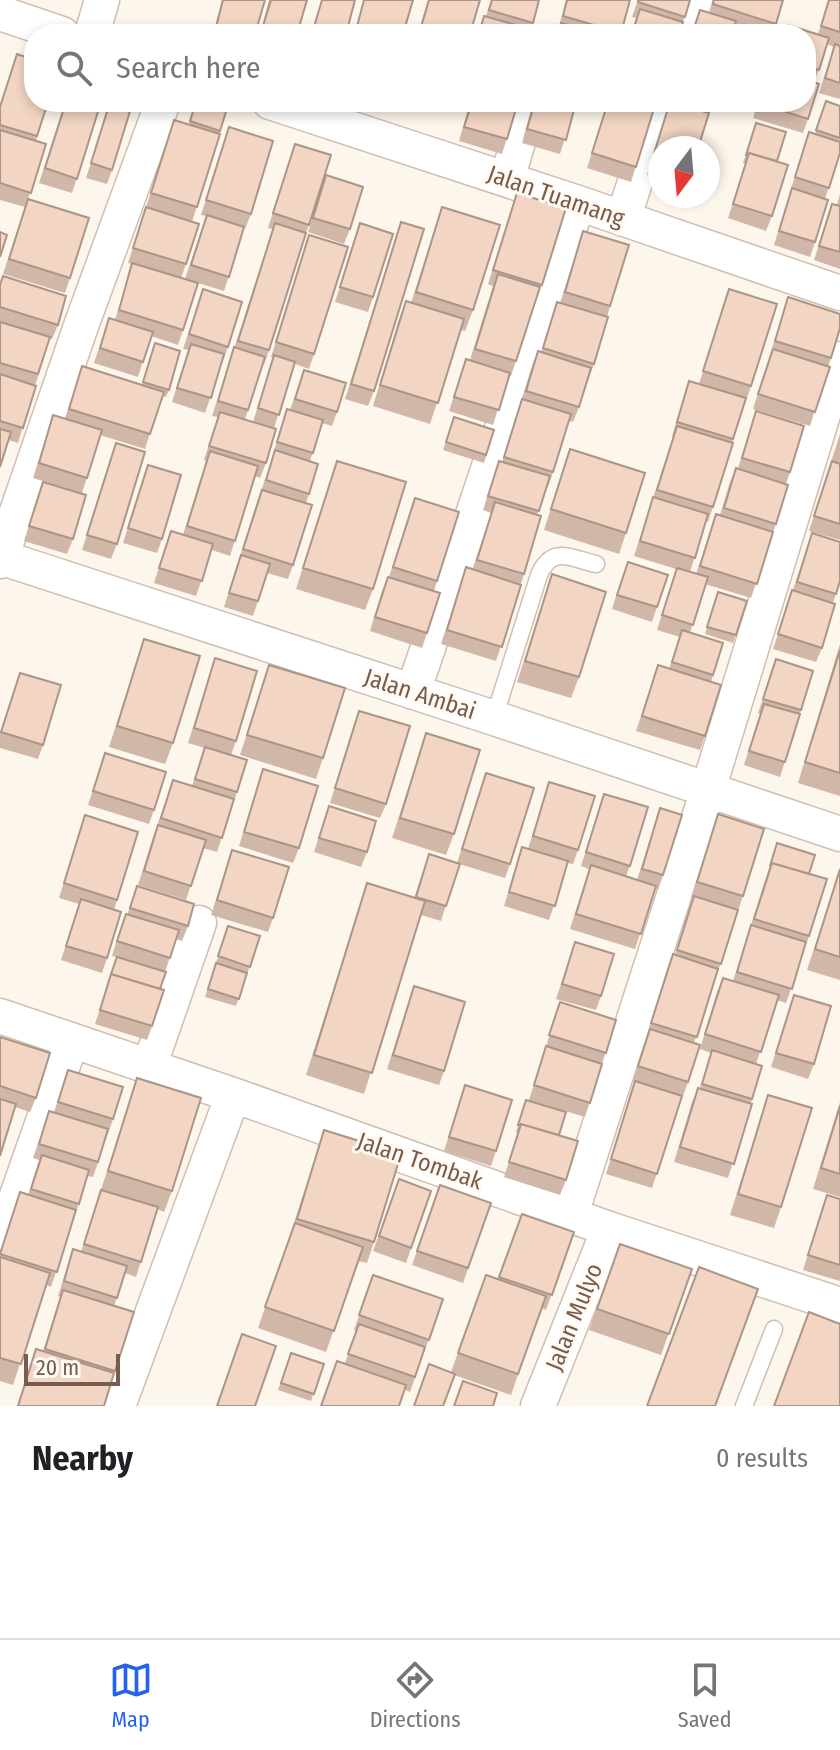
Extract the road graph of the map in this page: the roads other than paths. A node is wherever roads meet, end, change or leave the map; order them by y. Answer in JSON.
{"nodes":[{"id":1,"x":102,"y":0,"type":"edge"},
{"id":2,"x":695,"y":0,"type":"edge"},
{"id":3,"x":0,"y":13,"type":"edge"},
{"id":4,"x":32,"y":24,"type":"edge"},
{"id":5,"x":95,"y":24,"type":"edge"},
{"id":6,"x":687,"y":24,"type":"edge"},
{"id":7,"x":159,"y":112,"type":"edge"},
{"id":8,"x":301,"y":112,"type":"edge"},
{"id":9,"x":527,"y":112,"type":"edge"},
{"id":10,"x":658,"y":112,"type":"edge"},
{"id":11,"x":507,"y":179,"type":"junction"},
{"id":12,"x":578,"y":203,"type":"junction"},
{"id":13,"x":623,"y":219,"type":"junction"},
{"id":14,"x":840,"y":293,"type":"edge"},
{"id":15,"x":840,"y":359,"type":"edge"},
{"id":16,"x":0,"y":559,"type":"edge"},
{"id":17,"x":596,"y":564,"type":"dead end"},
{"id":18,"x":413,"y":692,"type":"junction"},
{"id":19,"x":494,"y":718,"type":"junction"},
{"id":20,"x":708,"y":790,"type":"junction"},
{"id":21,"x":840,"y":834,"type":"edge"},
{"id":22,"x":199,"y":923,"type":"dead end"},
{"id":23,"x":0,"y":1016,"type":"edge"},
{"id":24,"x":71,"y":1042,"type":"junction"},
{"id":25,"x":149,"y":1067,"type":"junction"},
{"id":26,"x":233,"y":1095,"type":"junction"},
{"id":27,"x":571,"y":1214,"type":"junction"},
{"id":28,"x":609,"y":1229,"type":"junction"},
{"id":29,"x":0,"y":1244,"type":"edge"},
{"id":30,"x":840,"y":1305,"type":"edge"},
{"id":31,"x":774,"y":1329,"type":"dead end"},
{"id":32,"x":118,"y":1406,"type":"edge"},
{"id":33,"x":538,"y":1406,"type":"edge"},
{"id":34,"x":744,"y":1406,"type":"edge"}],
"edges":[{"from":1,"to":5,"type":"street"},
{"from":2,"to":6,"type":"street"},
{"from":3,"to":4,"type":"street"},
{"from":7,"to":16,"type":"street"},
{"from":8,"to":11,"type":"street","name":"Jalan Tuamang"},
{"from":9,"to":11,"type":"street"},
{"from":10,"to":13,"type":"street"},
{"from":11,"to":12,"type":"street","name":"Jalan Tuamang"},
{"from":12,"to":13,"type":"street","name":"Jalan Tuamang"},
{"from":12,"to":18,"type":"street"},
{"from":13,"to":14,"type":"street","name":"Jalan Tuamang"},
{"from":15,"to":20,"type":"street"},
{"from":16,"to":18,"type":"street","name":"Jalan Ambai"},
{"from":17,"to":19,"type":"lane"},
{"from":18,"to":19,"type":"street","name":"Jalan Ambai"},
{"from":19,"to":20,"type":"street","name":"Jalan Ambai"},
{"from":20,"to":21,"type":"street","name":"Jalan Ambai"},
{"from":20,"to":27,"type":"street"},
{"from":22,"to":25,"type":"street"},
{"from":23,"to":24,"type":"street","name":"Jalan Tombak"},
{"from":24,"to":25,"type":"street","name":"Jalan Tombak"},
{"from":24,"to":29,"type":"street"},
{"from":25,"to":26,"type":"street","name":"Jalan Tombak"},
{"from":26,"to":27,"type":"street","name":"Jalan Tombak"},
{"from":26,"to":32,"type":"street"},
{"from":27,"to":28,"type":"street","name":"Jalan Tombak"},
{"from":28,"to":30,"type":"street","name":"Jalan Tombak"},
{"from":28,"to":33,"type":"street","name":"Jalan Mulyo"},
{"from":31,"to":34,"type":"lane"}]}
